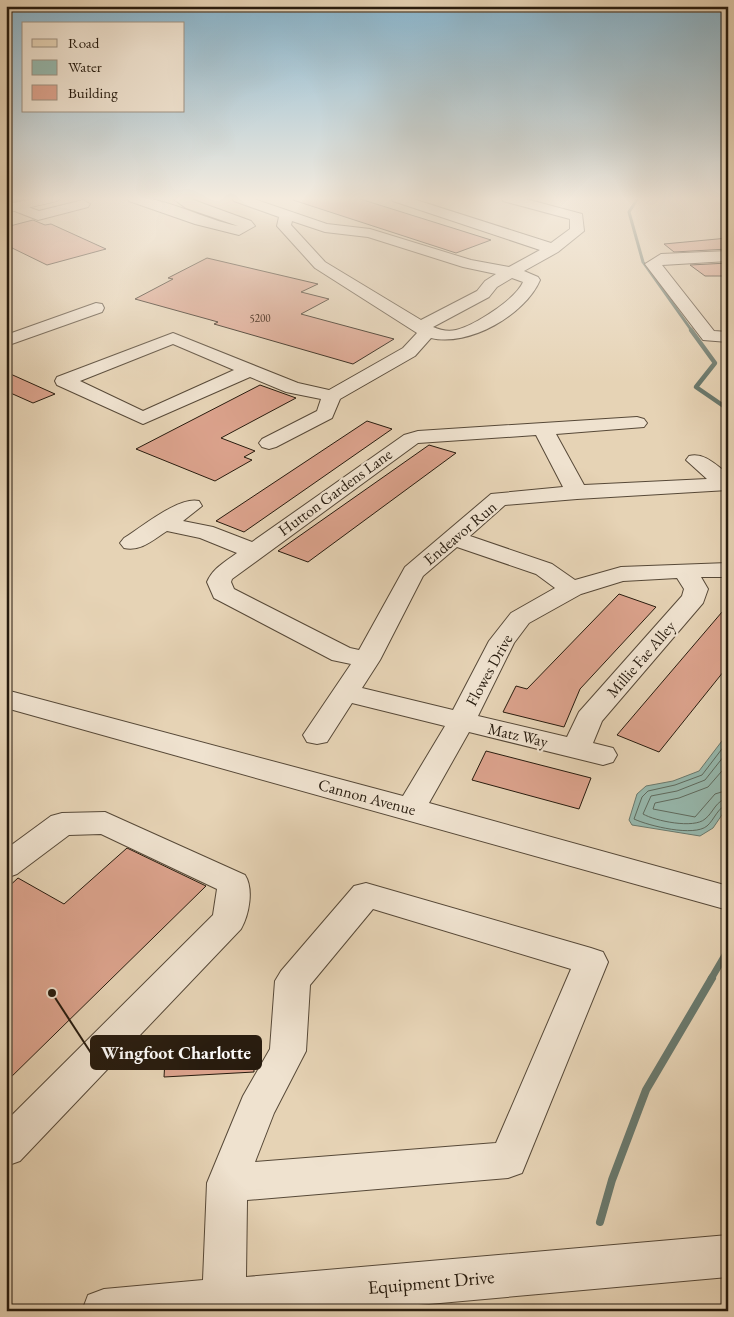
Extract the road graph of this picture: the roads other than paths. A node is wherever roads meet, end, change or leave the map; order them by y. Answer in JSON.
{"nodes":[{"id":1,"x":315,"y":259,"type":"edge"},
{"id":2,"x":453,"y":259,"type":"edge"},
{"id":3,"x":534,"y":259,"type":"edge"},
{"id":4,"x":677,"y":259,"type":"edge"},
{"id":5,"x":511,"y":272,"type":"junction"},
{"id":6,"x":96,"y":308,"type":"dead end"},
{"id":7,"x":424,"y":330,"type":"junction"},
{"id":8,"x":72,"y":335,"type":"dead end"},
{"id":9,"x":728,"y":337,"type":"edge"},
{"id":10,"x":6,"y":341,"type":"edge"},
{"id":11,"x":6,"y":356,"type":"edge"},
{"id":12,"x":250,"y":370,"type":"junction"},
{"id":13,"x":332,"y":396,"type":"junction"},
{"id":14,"x":637,"y":424,"type":"dead end"},
{"id":15,"x":543,"y":429,"type":"junction"},
{"id":16,"x":268,"y":443,"type":"dead end"},
{"id":17,"x":696,"y":460,"type":"dead end"},
{"id":18,"x":728,"y":484,"type":"edge"},
{"id":19,"x":577,"y":492,"type":"junction"},
{"id":20,"x":191,"y":506,"type":"dead end"},
{"id":21,"x":165,"y":522,"type":"junction"},
{"id":22,"x":454,"y":538,"type":"junction"},
{"id":23,"x":132,"y":543,"type":"dead end"},
{"id":24,"x":253,"y":551,"type":"junction"},
{"id":25,"x":685,"y":570,"type":"junction"},
{"id":26,"x":728,"y":570,"type":"edge"},
{"id":27,"x":572,"y":589,"type":"junction"},
{"id":28,"x":367,"y":660,"type":"junction"},
{"id":29,"x":346,"y":693,"type":"junction"},
{"id":30,"x":6,"y":699,"type":"edge"},
{"id":31,"x":461,"y":722,"type":"junction"},
{"id":32,"x":317,"y":736,"type":"dead end"},
{"id":33,"x":576,"y":749,"type":"junction"},
{"id":34,"x":603,"y":755,"type":"dead end"},
{"id":35,"x":411,"y":809,"type":"junction"},
{"id":36,"x":6,"y":866,"type":"edge"},
{"id":37,"x":728,"y":898,"type":"edge"},
{"id":38,"x":6,"y":1148,"type":"edge"},
{"id":39,"x":227,"y":1183,"type":"junction"},
{"id":40,"x":728,"y":1256,"type":"edge"},
{"id":41,"x":224,"y":1300,"type":"junction"},
{"id":42,"x":104,"y":1311,"type":"edge"}],
"edges":[{"from":1,"to":7,"type":"street"},
{"from":2,"to":5,"type":"street"},
{"from":3,"to":5,"type":"street"},
{"from":4,"to":9,"type":"street"},
{"from":5,"to":7,"type":"street"},
{"from":5,"to":7,"type":"street"},
{"from":6,"to":10,"type":"street"},
{"from":7,"to":13,"type":"street"},
{"from":8,"to":11,"type":"street"},
{"from":12,"to":12,"type":"street"},
{"from":12,"to":13,"type":"street"},
{"from":13,"to":16,"type":"street"},
{"from":14,"to":15,"type":"street","name":"Hutton Gardens Lane"},
{"from":15,"to":19,"type":"street"},
{"from":15,"to":24,"type":"street","name":"Hutton Gardens Lane"},
{"from":17,"to":18,"type":"street"},
{"from":18,"to":19,"type":"street","name":"Endeavor Run"},
{"from":19,"to":22,"type":"street","name":"Endeavor Run"},
{"from":20,"to":21,"type":"street"},
{"from":21,"to":23,"type":"street"},
{"from":21,"to":24,"type":"street"},
{"from":22,"to":27,"type":"street"},
{"from":22,"to":28,"type":"street","name":"Endeavor Run"},
{"from":24,"to":28,"type":"street","name":"Hutton Gardens Lane"},
{"from":25,"to":26,"type":"street","name":"Flowes Drive"},
{"from":25,"to":27,"type":"street","name":"Flowes Drive"},
{"from":25,"to":33,"type":"street","name":"Millie Fae Alley"},
{"from":27,"to":31,"type":"street","name":"Flowes Drive"},
{"from":28,"to":29,"type":"street","name":"Endeavor Run"},
{"from":29,"to":31,"type":"street","name":"Matz Way"},
{"from":29,"to":32,"type":"street","name":"Endeavor Run"},
{"from":30,"to":35,"type":"street","name":"Cannon Avenue"},
{"from":31,"to":33,"type":"street","name":"Matz Way"},
{"from":31,"to":35,"type":"street","name":"Flowes Drive"},
{"from":33,"to":34,"type":"street","name":"Matz Way"},
{"from":35,"to":37,"type":"street","name":"Cannon Avenue"},
{"from":36,"to":38,"type":"street"},
{"from":39,"to":39,"type":"street"},
{"from":39,"to":41,"type":"street"},
{"from":40,"to":41,"type":"street","name":"Equipment Drive"},
{"from":41,"to":42,"type":"street","name":"Equipment Drive"}]}
